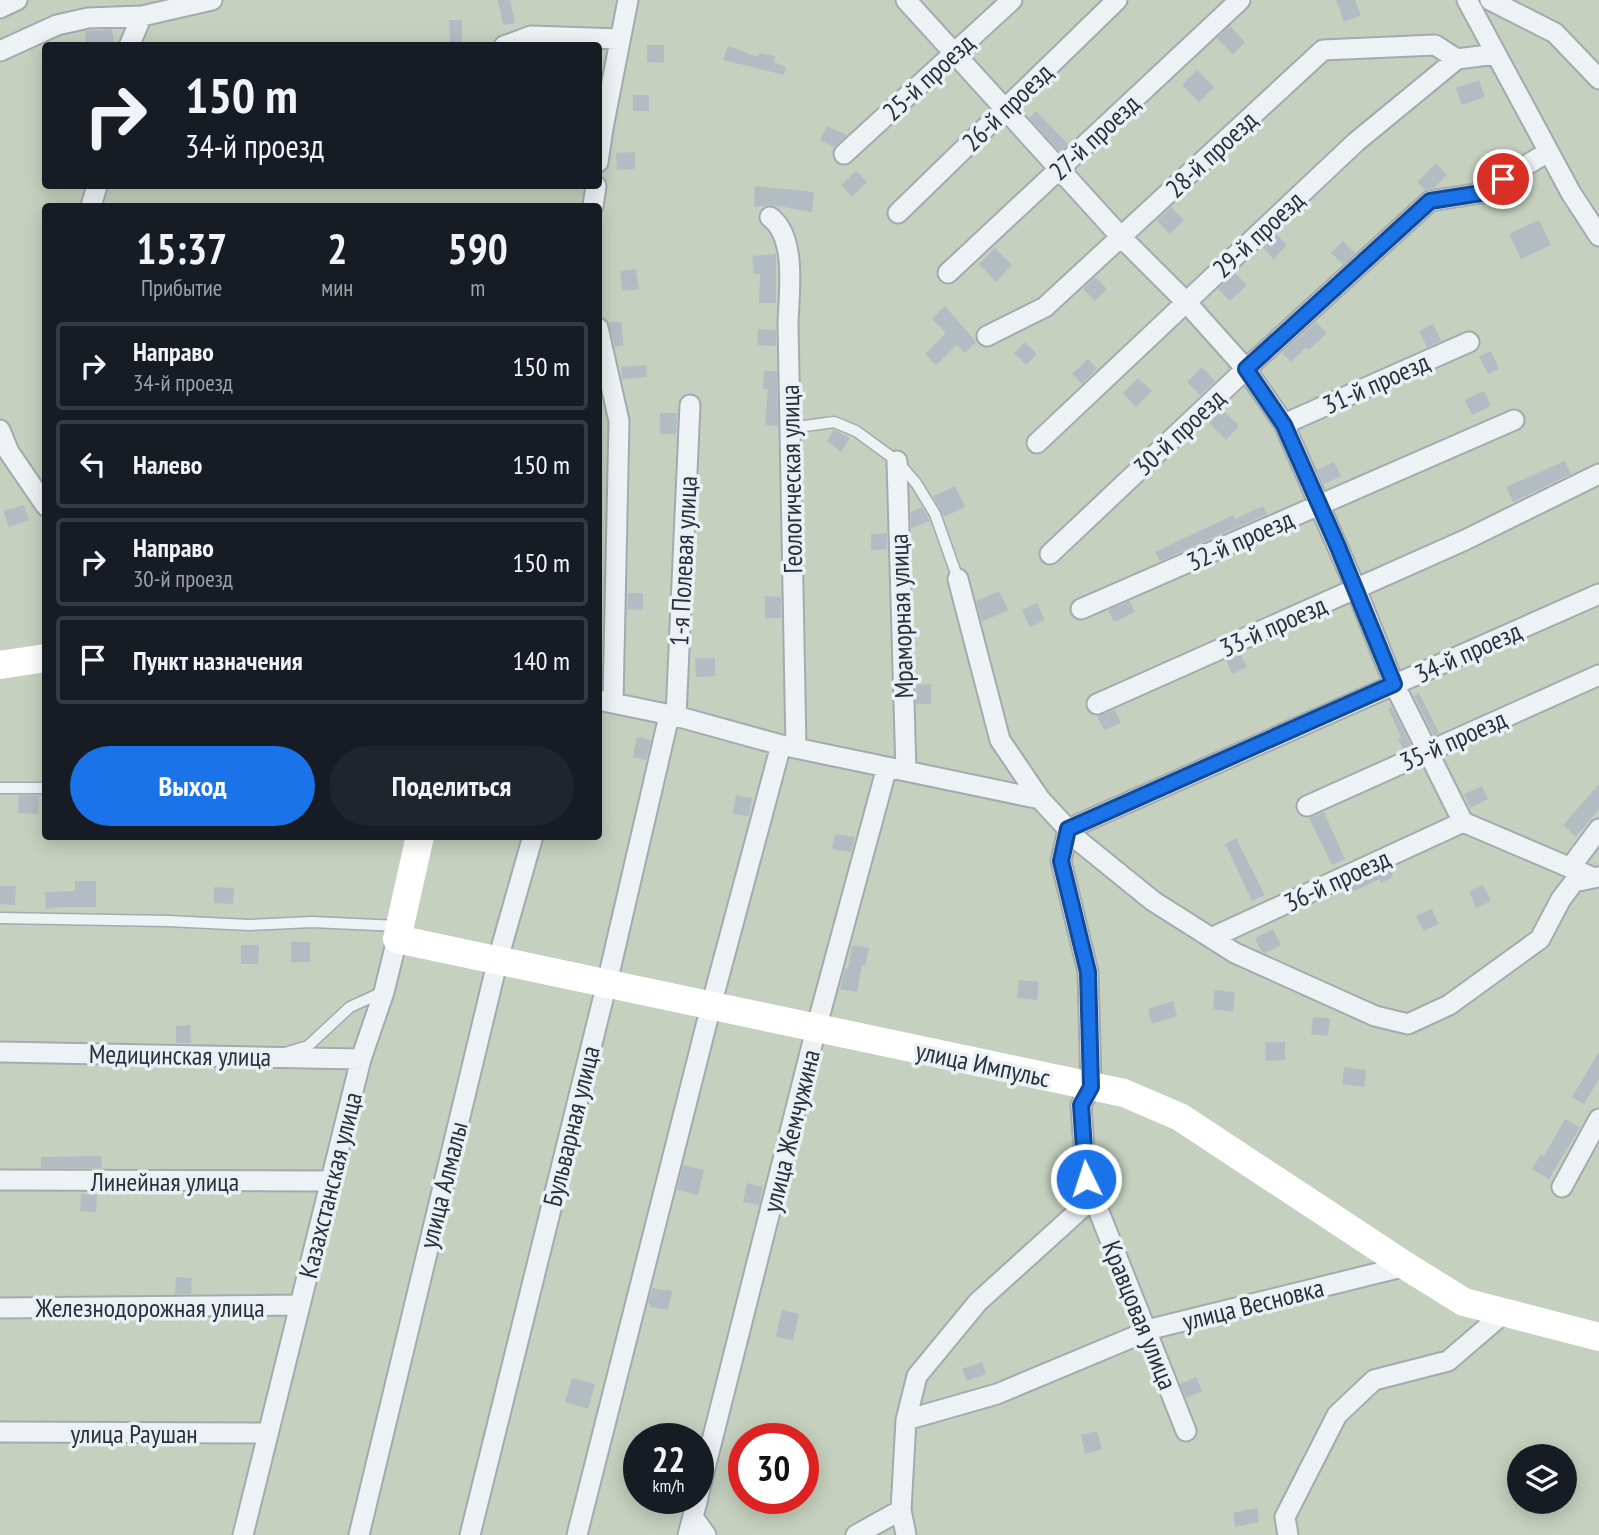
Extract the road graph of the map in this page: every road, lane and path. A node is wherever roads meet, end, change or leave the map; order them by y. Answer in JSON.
{"nodes":[{"id":1,"x":17,"y":0,"type":"edge"},
{"id":2,"x":212,"y":0,"type":"edge"},
{"id":3,"x":628,"y":0,"type":"edge"},
{"id":4,"x":906,"y":0,"type":"edge"},
{"id":5,"x":1012,"y":0,"type":"edge"},
{"id":6,"x":1117,"y":0,"type":"edge"},
{"id":7,"x":1240,"y":0,"type":"edge"},
{"id":8,"x":1467,"y":0,"type":"edge"},
{"id":9,"x":1490,"y":0,"type":"edge"},
{"id":10,"x":0,"y":8,"type":"edge"},
{"id":11,"x":142,"y":16,"type":"junction"},
{"id":12,"x":619,"y":39,"type":"junction"},
{"id":13,"x":131,"y":42,"type":"edge"},
{"id":14,"x":515,"y":42,"type":"edge"},
{"id":15,"x":0,"y":51,"type":"edge"},
{"id":16,"x":954,"y":54,"type":"junction"},
{"id":17,"x":1496,"y":54,"type":"junction"},
{"id":18,"x":1457,"y":59,"type":"junction"},
{"id":19,"x":1599,"y":79,"type":"edge"},
{"id":20,"x":1006,"y":108,"type":"junction"},
{"id":21,"x":602,"y":139,"type":"edge"},
{"id":22,"x":1548,"y":152,"type":"junction"},
{"id":23,"x":844,"y":154,"type":"dead end"},
{"id":24,"x":1059,"y":169,"type":"junction"},
{"id":25,"x":898,"y":214,"type":"dead end"},
{"id":26,"x":770,"y":217,"type":"dead end"},
{"id":27,"x":1599,"y":236,"type":"edge"},
{"id":28,"x":1121,"y":237,"type":"junction"},
{"id":29,"x":948,"y":273,"type":"dead end"},
{"id":30,"x":1186,"y":302,"type":"junction"},
{"id":31,"x":987,"y":336,"type":"dead end"},
{"id":32,"x":1469,"y":342,"type":"dead end"},
{"id":33,"x":602,"y":346,"type":"edge"},
{"id":34,"x":1246,"y":369,"type":"junction"},
{"id":35,"x":690,"y":405,"type":"dead end"},
{"id":36,"x":1514,"y":420,"type":"dead end"},
{"id":37,"x":1284,"y":425,"type":"junction"},
{"id":38,"x":790,"y":428,"type":"junction"},
{"id":39,"x":0,"y":430,"type":"edge"},
{"id":40,"x":1037,"y":443,"type":"dead end"},
{"id":41,"x":897,"y":461,"type":"junction"},
{"id":42,"x":1599,"y":474,"type":"edge"},
{"id":43,"x":42,"y":500,"type":"edge"},
{"id":44,"x":1320,"y":505,"type":"junction"},
{"id":45,"x":1049,"y":554,"type":"dead end"},
{"id":46,"x":958,"y":579,"type":"joint"},
{"id":47,"x":1356,"y":589,"type":"junction"},
{"id":48,"x":1599,"y":594,"type":"edge"},
{"id":49,"x":1081,"y":610,"type":"dead end"},
{"id":50,"x":42,"y":659,"type":"edge"},
{"id":51,"x":0,"y":666,"type":"edge"},
{"id":52,"x":1599,"y":675,"type":"edge"},
{"id":53,"x":1394,"y":684,"type":"junction"},
{"id":54,"x":606,"y":701,"type":"edge"},
{"id":55,"x":1097,"y":704,"type":"dead end"},
{"id":56,"x":673,"y":716,"type":"junction"},
{"id":57,"x":788,"y":747,"type":"junction"},
{"id":58,"x":1427,"y":752,"type":"junction"},
{"id":59,"x":896,"y":769,"type":"junction"},
{"id":60,"x":0,"y":788,"type":"edge"},
{"id":61,"x":42,"y":788,"type":"edge"},
{"id":62,"x":1040,"y":799,"type":"junction"},
{"id":63,"x":1307,"y":806,"type":"dead end"},
{"id":64,"x":1463,"y":822,"type":"junction"},
{"id":65,"x":1068,"y":829,"type":"junction"},
{"id":66,"x":1599,"y":829,"type":"edge"},
{"id":67,"x":419,"y":840,"type":"edge"},
{"id":68,"x":532,"y":840,"type":"edge"},
{"id":69,"x":1570,"y":868,"type":"junction"},
{"id":70,"x":1595,"y":877,"type":"edge"},
{"id":71,"x":0,"y":918,"type":"edge"},
{"id":72,"x":398,"y":933,"type":"junction"},
{"id":73,"x":1210,"y":938,"type":"junction"},
{"id":74,"x":498,"y":959,"type":"junction"},
{"id":75,"x":607,"y":983,"type":"junction"},
{"id":76,"x":384,"y":992,"type":"junction"},
{"id":77,"x":711,"y":1006,"type":"junction"},
{"id":78,"x":816,"y":1029,"type":"junction"},
{"id":79,"x":0,"y":1052,"type":"edge"},
{"id":80,"x":271,"y":1057,"type":"junction"},
{"id":81,"x":361,"y":1059,"type":"junction"},
{"id":82,"x":1091,"y":1087,"type":"junction"},
{"id":83,"x":1599,"y":1119,"type":"edge"},
{"id":84,"x":0,"y":1181,"type":"edge"},
{"id":85,"x":330,"y":1181,"type":"junction"},
{"id":86,"x":1562,"y":1187,"type":"dead end"},
{"id":87,"x":1094,"y":1197,"type":"junction"},
{"id":88,"x":1406,"y":1266,"type":"junction"},
{"id":89,"x":300,"y":1305,"type":"junction"},
{"id":90,"x":0,"y":1308,"type":"edge"},
{"id":91,"x":1504,"y":1313,"type":"junction"},
{"id":92,"x":1146,"y":1331,"type":"junction"},
{"id":93,"x":1599,"y":1337,"type":"edge"},
{"id":94,"x":906,"y":1420,"type":"junction"},
{"id":95,"x":1186,"y":1431,"type":"dead end"},
{"id":96,"x":0,"y":1432,"type":"edge"},
{"id":97,"x":714,"y":1432,"type":"edge"},
{"id":98,"x":268,"y":1433,"type":"junction"},
{"id":99,"x":901,"y":1510,"type":"junction"},
{"id":100,"x":696,"y":1514,"type":"edge"},
{"id":101,"x":243,"y":1535,"type":"edge"},
{"id":102,"x":359,"y":1535,"type":"edge"},
{"id":103,"x":470,"y":1535,"type":"edge"},
{"id":104,"x":577,"y":1535,"type":"edge"},
{"id":105,"x":706,"y":1535,"type":"edge"},
{"id":106,"x":856,"y":1535,"type":"edge"},
{"id":107,"x":906,"y":1535,"type":"edge"},
{"id":108,"x":1289,"y":1535,"type":"edge"}],
"edges":[{"from":1,"to":10,"type":"street"},
{"from":2,"to":11,"type":"street"},
{"from":3,"to":12,"type":"street"},
{"from":4,"to":16,"type":"street"},
{"from":5,"to":16,"type":"street","name":"25-й проезд"},
{"from":6,"to":20,"type":"street","name":"26-й проезд"},
{"from":7,"to":24,"type":"street","name":"27-й проезд"},
{"from":8,"to":17,"type":"street"},
{"from":9,"to":19,"type":"street"},
{"from":11,"to":13,"type":"street"},
{"from":11,"to":15,"type":"street"},
{"from":12,"to":14,"type":"street"},
{"from":12,"to":21,"type":"street"},
{"from":16,"to":20,"type":"street"},
{"from":16,"to":23,"type":"street","name":"25-й проезд"},
{"from":17,"to":18,"type":"street"},
{"from":17,"to":22,"type":"street"},
{"from":18,"to":28,"type":"street","name":"28-й проезд"},
{"from":18,"to":30,"type":"street","name":"29-й проезд"},
{"from":20,"to":24,"type":"street"},
{"from":20,"to":25,"type":"street","name":"26-й проезд"},
{"from":22,"to":27,"type":"street"},
{"from":22,"to":34,"type":"street","name":"30-й проезд"},
{"from":24,"to":28,"type":"street"},
{"from":24,"to":29,"type":"street","name":"27-й проезд"},
{"from":26,"to":38,"type":"street","name":"Геологическая улица"},
{"from":28,"to":30,"type":"street"},
{"from":28,"to":31,"type":"street","name":"28-й проезд"},
{"from":30,"to":34,"type":"street"},
{"from":30,"to":40,"type":"street","name":"29-й проезд"},
{"from":32,"to":37,"type":"street","name":"31-й проезд"},
{"from":33,"to":54,"type":"street"},
{"from":34,"to":37,"type":"street"},
{"from":34,"to":45,"type":"street","name":"30-й проезд"},
{"from":35,"to":56,"type":"street","name":"1-я Полевая улица"},
{"from":36,"to":44,"type":"street","name":"32-й проезд"},
{"from":37,"to":44,"type":"street"},
{"from":38,"to":41,"type":"lane"},
{"from":38,"to":57,"type":"street","name":"Геологическая улица"},
{"from":39,"to":43,"type":"street"},
{"from":41,"to":46,"type":"lane"},
{"from":41,"to":59,"type":"street","name":"Мраморная улица"},
{"from":42,"to":47,"type":"street","name":"33-й проезд"},
{"from":44,"to":47,"type":"street"},
{"from":44,"to":49,"type":"street","name":"32-й проезд"},
{"from":46,"to":62,"type":"street"},
{"from":47,"to":53,"type":"street"},
{"from":47,"to":55,"type":"street","name":"33-й проезд"},
{"from":48,"to":53,"type":"street","name":"34-й проезд"},
{"from":50,"to":51,"type":"street"},
{"from":52,"to":58,"type":"street","name":"35-й проезд"},
{"from":53,"to":58,"type":"street"},
{"from":53,"to":65,"type":"street","name":"34-й проезд"},
{"from":54,"to":56,"type":"street"},
{"from":56,"to":57,"type":"street"},
{"from":56,"to":75,"type":"street","name":"Бульварная улица"},
{"from":57,"to":59,"type":"street"},
{"from":57,"to":77,"type":"street","name":"Геологическая улица"},
{"from":58,"to":63,"type":"street","name":"35-й проезд"},
{"from":58,"to":64,"type":"street"},
{"from":59,"to":62,"type":"street"},
{"from":59,"to":78,"type":"street","name":"улица Жемчужина"},
{"from":60,"to":61,"type":"lane"},
{"from":62,"to":65,"type":"street"},
{"from":64,"to":69,"type":"street"},
{"from":64,"to":73,"type":"street","name":"36-й проезд"},
{"from":65,"to":73,"type":"street"},
{"from":65,"to":82,"type":"street","name":"Кравцовая улица"},
{"from":66,"to":69,"type":"street"},
{"from":67,"to":72,"type":"street","name":"Казахстанская улица"},
{"from":68,"to":74,"type":"street","name":"улица Алмалы"},
{"from":69,"to":70,"type":"street"},
{"from":70,"to":73,"type":"street"},
{"from":71,"to":72,"type":"lane"},
{"from":72,"to":74,"type":"street","name":"улица Импульс"},
{"from":72,"to":76,"type":"street","name":"Казахстанская улица"},
{"from":74,"to":75,"type":"street","name":"улица Импульс"},
{"from":74,"to":102,"type":"street","name":"улица Алмалы"},
{"from":75,"to":77,"type":"street","name":"улица Импульс"},
{"from":75,"to":103,"type":"street","name":"Бульварная улица"},
{"from":76,"to":80,"type":"lane"},
{"from":76,"to":81,"type":"street","name":"Казахстанская улица"},
{"from":77,"to":78,"type":"street","name":"улица Импульс"},
{"from":77,"to":104,"type":"street","name":"Геологическая улица"},
{"from":78,"to":82,"type":"street","name":"улица Импульс"},
{"from":78,"to":97,"type":"street","name":"улица Жемчужина"},
{"from":79,"to":80,"type":"street","name":"Медицинская улица"},
{"from":80,"to":81,"type":"street","name":"Медицинская улица"},
{"from":81,"to":85,"type":"street","name":"Казахстанская улица"},
{"from":82,"to":87,"type":"street","name":"Кравцовая улица"},
{"from":82,"to":88,"type":"street","name":"улица Импульс"},
{"from":83,"to":86,"type":"street"},
{"from":84,"to":85,"type":"street","name":"Линейная улица"},
{"from":85,"to":89,"type":"street","name":"Казахстанская улица"},
{"from":87,"to":92,"type":"street","name":"Кравцовая улица"},
{"from":87,"to":94,"type":"street"},
{"from":88,"to":91,"type":"street","name":"улица Импульс"},
{"from":88,"to":92,"type":"street","name":"улица Весновка"},
{"from":89,"to":90,"type":"street","name":"Железнодорожная улица"},
{"from":89,"to":98,"type":"street","name":"Казахстанская улица"},
{"from":91,"to":93,"type":"street","name":"улица Импульс"},
{"from":91,"to":108,"type":"street"},
{"from":92,"to":94,"type":"street","name":"улица Весновка"},
{"from":92,"to":95,"type":"street","name":"Кравцовая улица"},
{"from":94,"to":99,"type":"street"},
{"from":96,"to":98,"type":"street","name":"улица Раушан"},
{"from":98,"to":101,"type":"street","name":"Казахстанская улица"},
{"from":99,"to":106,"type":"street"},
{"from":99,"to":107,"type":"street"},
{"from":100,"to":105,"type":"street"}]}
